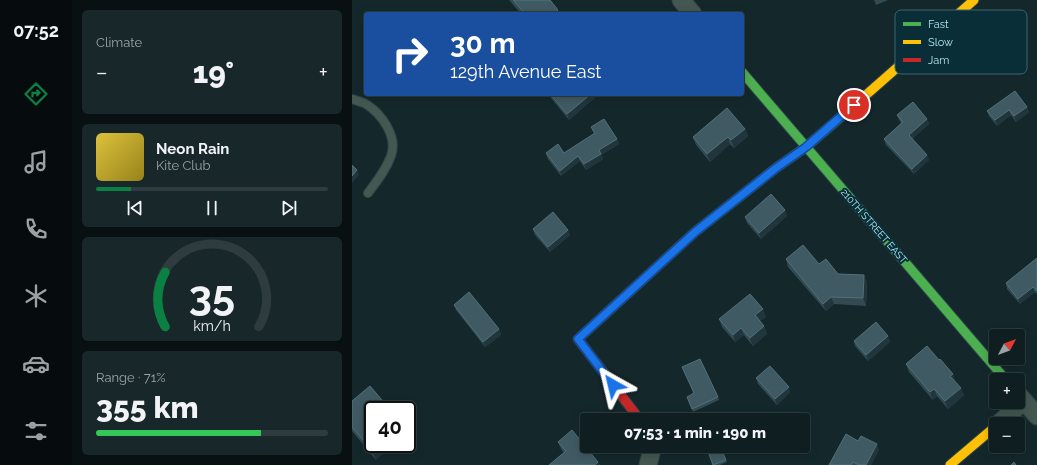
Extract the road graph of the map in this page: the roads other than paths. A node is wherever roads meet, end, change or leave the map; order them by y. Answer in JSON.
{"nodes":[{"id":1,"x":681,"y":0,"type":"edge"},
{"id":2,"x":974,"y":0,"type":"edge"},
{"id":3,"x":963,"y":10,"type":"edge"},
{"id":4,"x":691,"y":12,"type":"edge"},
{"id":5,"x":895,"y":69,"type":"edge"},
{"id":6,"x":744,"y":74,"type":"edge"},
{"id":7,"x":352,"y":99,"type":"edge"},
{"id":8,"x":806,"y":147,"type":"junction"},
{"id":9,"x":368,"y":193,"type":"dead end"},
{"id":10,"x":1000,"y":373,"type":"edge"},
{"id":11,"x":1025,"y":402,"type":"edge"},
{"id":12,"x":1011,"y":409,"type":"edge"},
{"id":13,"x":635,"y":413,"type":"edge"},
{"id":14,"x":1037,"y":416,"type":"edge"},
{"id":15,"x":1004,"y":417,"type":"edge"},
{"id":16,"x":989,"y":432,"type":"edge"},
{"id":17,"x":651,"y":453,"type":"edge"},
{"id":18,"x":648,"y":465,"type":"edge"},
{"id":19,"x":950,"y":465,"type":"edge"}],
"edges":[{"from":1,"to":4,"type":"street"},
{"from":2,"to":3,"type":"street"},
{"from":5,"to":8,"type":"street"},
{"from":6,"to":8,"type":"street","name":"210TH STREET EAST"},
{"from":7,"to":9,"type":"lane"},
{"from":8,"to":10,"type":"street","name":"210TH STREET EAST"},
{"from":8,"to":13,"type":"street"},
{"from":11,"to":14,"type":"street"},
{"from":12,"to":15,"type":"street"},
{"from":16,"to":19,"type":"street"},
{"from":17,"to":18,"type":"street"}]}
